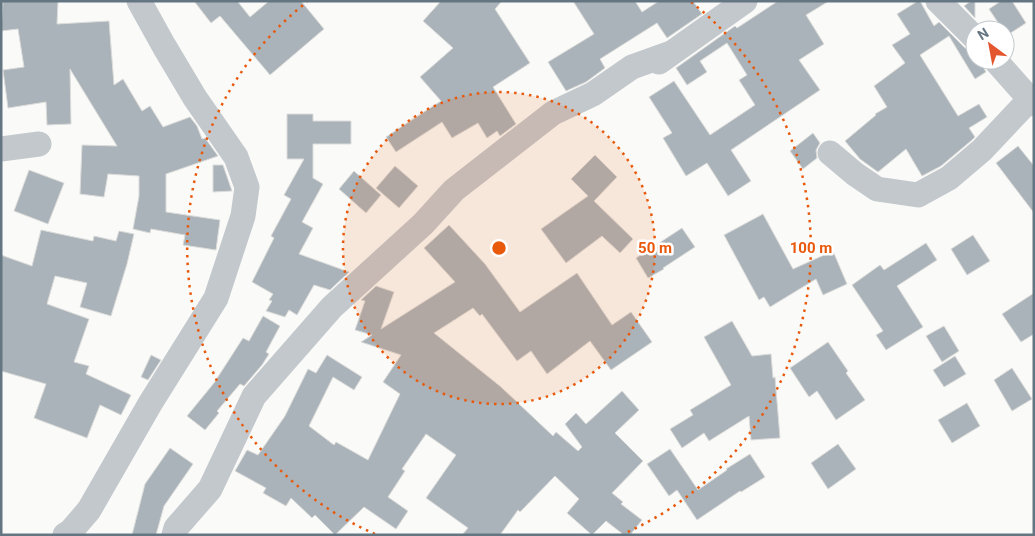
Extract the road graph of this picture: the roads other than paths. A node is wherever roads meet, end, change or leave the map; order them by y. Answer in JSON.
{"nodes":[{"id":1,"x":139,"y":1,"type":"edge"},
{"id":2,"x":745,"y":1,"type":"edge"},
{"id":3,"x":938,"y":1,"type":"edge"},
{"id":4,"x":965,"y":28,"type":"edge"},
{"id":5,"x":672,"y":53,"type":"junction"},
{"id":6,"x":1004,"y":70,"type":"edge"},
{"id":7,"x":637,"y":77,"type":"dead end"},
{"id":8,"x":1032,"y":101,"type":"edge"},
{"id":9,"x":39,"y":144,"type":"dead end"},
{"id":10,"x":1,"y":149,"type":"edge"},
{"id":11,"x":830,"y":153,"type":"dead end"},
{"id":12,"x":65,"y":535,"type":"edge"},
{"id":13,"x":174,"y":535,"type":"edge"}],
"edges":[{"from":1,"to":12,"type":"street"},
{"from":2,"to":5,"type":"street"},
{"from":3,"to":4,"type":"street"},
{"from":5,"to":7,"type":"street"},
{"from":5,"to":13,"type":"street"},
{"from":6,"to":8,"type":"street"},
{"from":8,"to":11,"type":"street"},
{"from":9,"to":10,"type":"street"}]}
